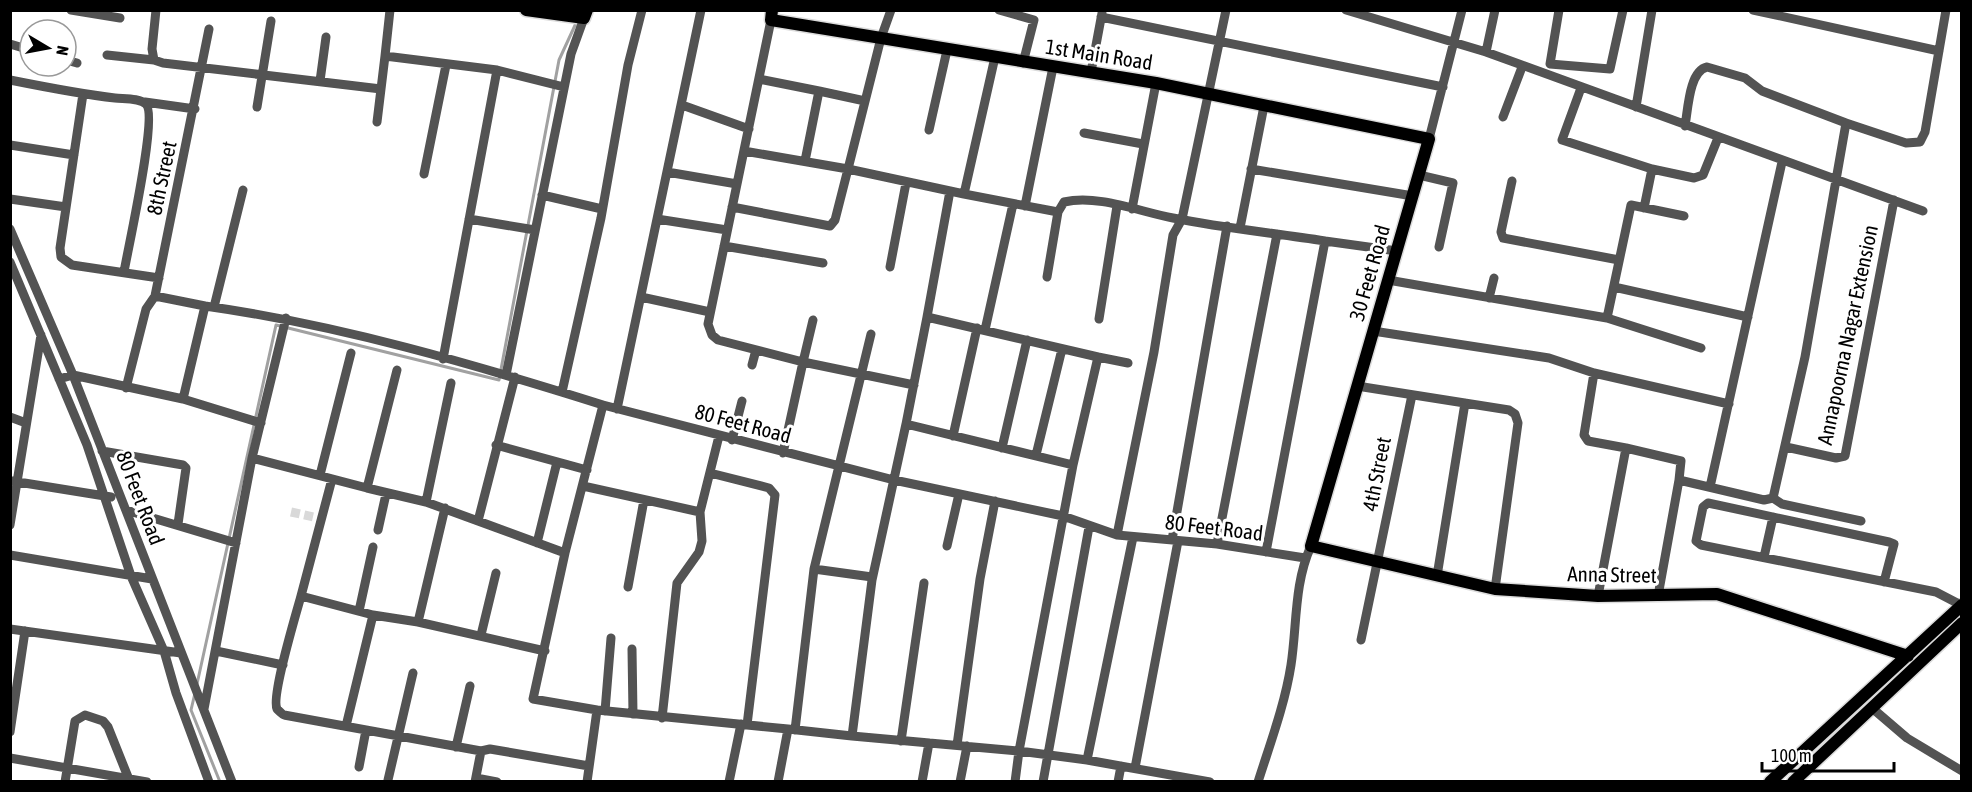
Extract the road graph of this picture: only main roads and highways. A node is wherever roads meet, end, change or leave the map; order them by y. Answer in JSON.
{"nodes":[{"id":1,"x":526,"y":10,"type":"edge"},
{"id":2,"x":772,"y":15,"type":"edge"},
{"id":3,"x":582,"y":16,"type":"edge"},
{"id":4,"x":1429,"y":139,"type":"joint"},
{"id":5,"x":1311,"y":546,"type":"joint"},
{"id":6,"x":1961,"y":605,"type":"edge"},
{"id":7,"x":1962,"y":623,"type":"edge"},
{"id":8,"x":1908,"y":656,"type":"junction"},
{"id":9,"x":1770,"y":782,"type":"edge"},
{"id":10,"x":1793,"y":782,"type":"edge"}],
"edges":[{"from":1,"to":3,"type":"main road"},
{"from":2,"to":4,"type":"main road","name":"1st Main Road"},
{"from":4,"to":5,"type":"main road","name":"30 Feet Road"},
{"from":5,"to":8,"type":"main road","name":"Anna Street"},
{"from":6,"to":8,"type":"main road"},
{"from":7,"to":10,"type":"main road"},
{"from":8,"to":9,"type":"main road"}]}
